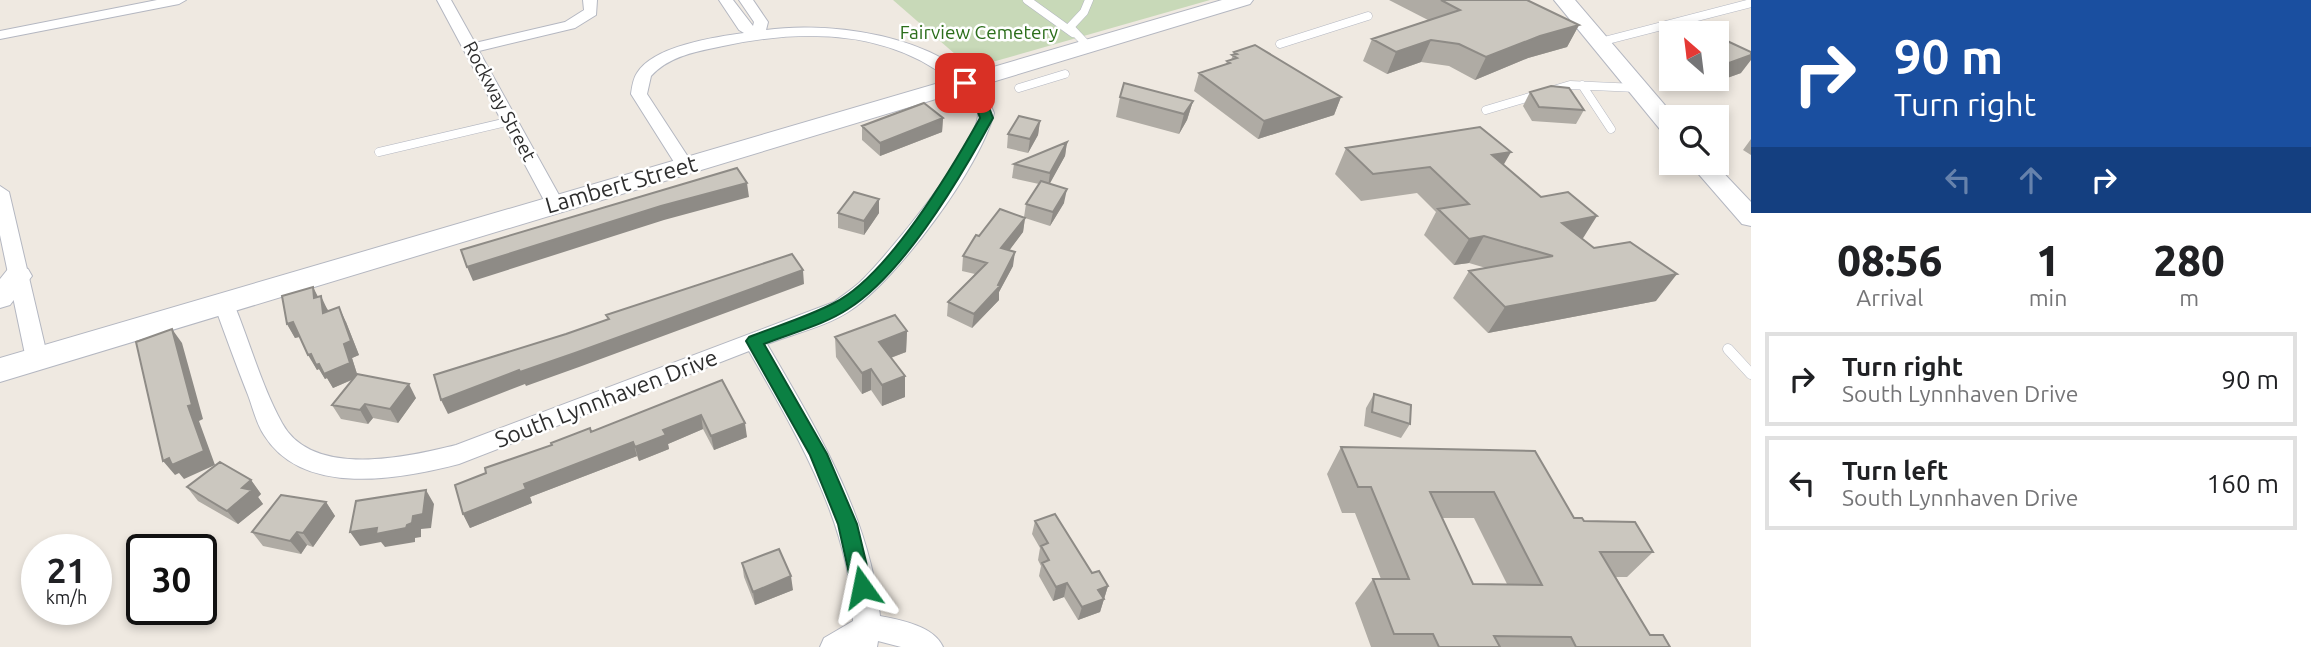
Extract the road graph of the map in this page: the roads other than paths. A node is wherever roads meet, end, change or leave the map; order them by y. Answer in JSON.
{"nodes":[{"id":1,"x":179,"y":0,"type":"edge"},
{"id":2,"x":444,"y":0,"type":"edge"},
{"id":3,"x":590,"y":0,"type":"edge"},
{"id":4,"x":726,"y":0,"type":"edge"},
{"id":5,"x":746,"y":0,"type":"edge"},
{"id":6,"x":1027,"y":0,"type":"edge"},
{"id":7,"x":1089,"y":0,"type":"edge"},
{"id":8,"x":1243,"y":0,"type":"edge"},
{"id":9,"x":1564,"y":0,"type":"edge"},
{"id":10,"x":1751,"y":3,"type":"edge"},
{"id":11,"x":1368,"y":16,"type":"dead end"},
{"id":12,"x":758,"y":34,"type":"junction"},
{"id":13,"x":0,"y":35,"type":"edge"},
{"id":14,"x":1081,"y":40,"type":"junction"},
{"id":15,"x":1600,"y":42,"type":"junction"},
{"id":16,"x":1280,"y":44,"type":"dead end"},
{"id":17,"x":472,"y":48,"type":"junction"},
{"id":18,"x":1065,"y":74,"type":"dead end"},
{"id":19,"x":965,"y":83,"type":"junction"},
{"id":20,"x":1583,"y":85,"type":"junction"},
{"id":21,"x":1019,"y":88,"type":"dead end"},
{"id":22,"x":1638,"y":88,"type":"junction"},
{"id":23,"x":1486,"y":110,"type":"dead end"},
{"id":24,"x":1659,"y":113,"type":"edge"},
{"id":25,"x":511,"y":121,"type":"junction"},
{"id":26,"x":1611,"y":129,"type":"dead end"},
{"id":27,"x":379,"y":152,"type":"dead end"},
{"id":28,"x":685,"y":166,"type":"junction"},
{"id":29,"x":1712,"y":175,"type":"edge"},
{"id":30,"x":0,"y":192,"type":"edge"},
{"id":31,"x":555,"y":204,"type":"junction"},
{"id":32,"x":1751,"y":218,"type":"edge"},
{"id":33,"x":18,"y":276,"type":"junction"},
{"id":34,"x":0,"y":298,"type":"edge"},
{"id":35,"x":224,"y":304,"type":"junction"},
{"id":36,"x":754,"y":341,"type":"junction"},
{"id":37,"x":1728,"y":349,"type":"dead end"},
{"id":38,"x":37,"y":359,"type":"junction"},
{"id":39,"x":0,"y":370,"type":"edge"},
{"id":40,"x":1751,"y":374,"type":"edge"},
{"id":41,"x":866,"y":636,"type":"edge"},
{"id":42,"x":834,"y":647,"type":"edge"},
{"id":43,"x":929,"y":647,"type":"edge"}],
"edges":[{"from":1,"to":13,"type":"street"},
{"from":2,"to":17,"type":"street","name":"Rockway Street"},
{"from":3,"to":17,"type":"street"},
{"from":4,"to":12,"type":"street"},
{"from":5,"to":12,"type":"street"},
{"from":6,"to":14,"type":"lane"},
{"from":7,"to":14,"type":"lane"},
{"from":8,"to":14,"type":"street","name":"Lambert Street"},
{"from":9,"to":15,"type":"street"},
{"from":10,"to":15,"type":"lane"},
{"from":11,"to":16,"type":"lane"},
{"from":12,"to":19,"type":"street"},
{"from":12,"to":28,"type":"street"},
{"from":14,"to":19,"type":"street","name":"Lambert Street"},
{"from":15,"to":22,"type":"street"},
{"from":17,"to":25,"type":"street","name":"Rockway Street"},
{"from":18,"to":21,"type":"lane"},
{"from":19,"to":28,"type":"street","name":"Lambert Street"},
{"from":19,"to":36,"type":"street","name":"South Lynnhaven Drive"},
{"from":20,"to":22,"type":"lane"},
{"from":20,"to":23,"type":"lane"},
{"from":20,"to":26,"type":"lane"},
{"from":22,"to":24,"type":"street"},
{"from":25,"to":27,"type":"lane"},
{"from":25,"to":31,"type":"street","name":"Rockway Street"},
{"from":28,"to":31,"type":"street","name":"Lambert Street"},
{"from":29,"to":32,"type":"street"},
{"from":30,"to":33,"type":"street"},
{"from":31,"to":35,"type":"street","name":"Lambert Street"},
{"from":33,"to":34,"type":"street"},
{"from":33,"to":38,"type":"street"},
{"from":35,"to":36,"type":"street","name":"South Lynnhaven Drive"},
{"from":35,"to":38,"type":"street","name":"Lambert Street"},
{"from":36,"to":41,"type":"street"},
{"from":37,"to":40,"type":"lane"},
{"from":38,"to":39,"type":"street","name":"Lambert Street"},
{"from":41,"to":42,"type":"street"},
{"from":41,"to":43,"type":"street"}]}
